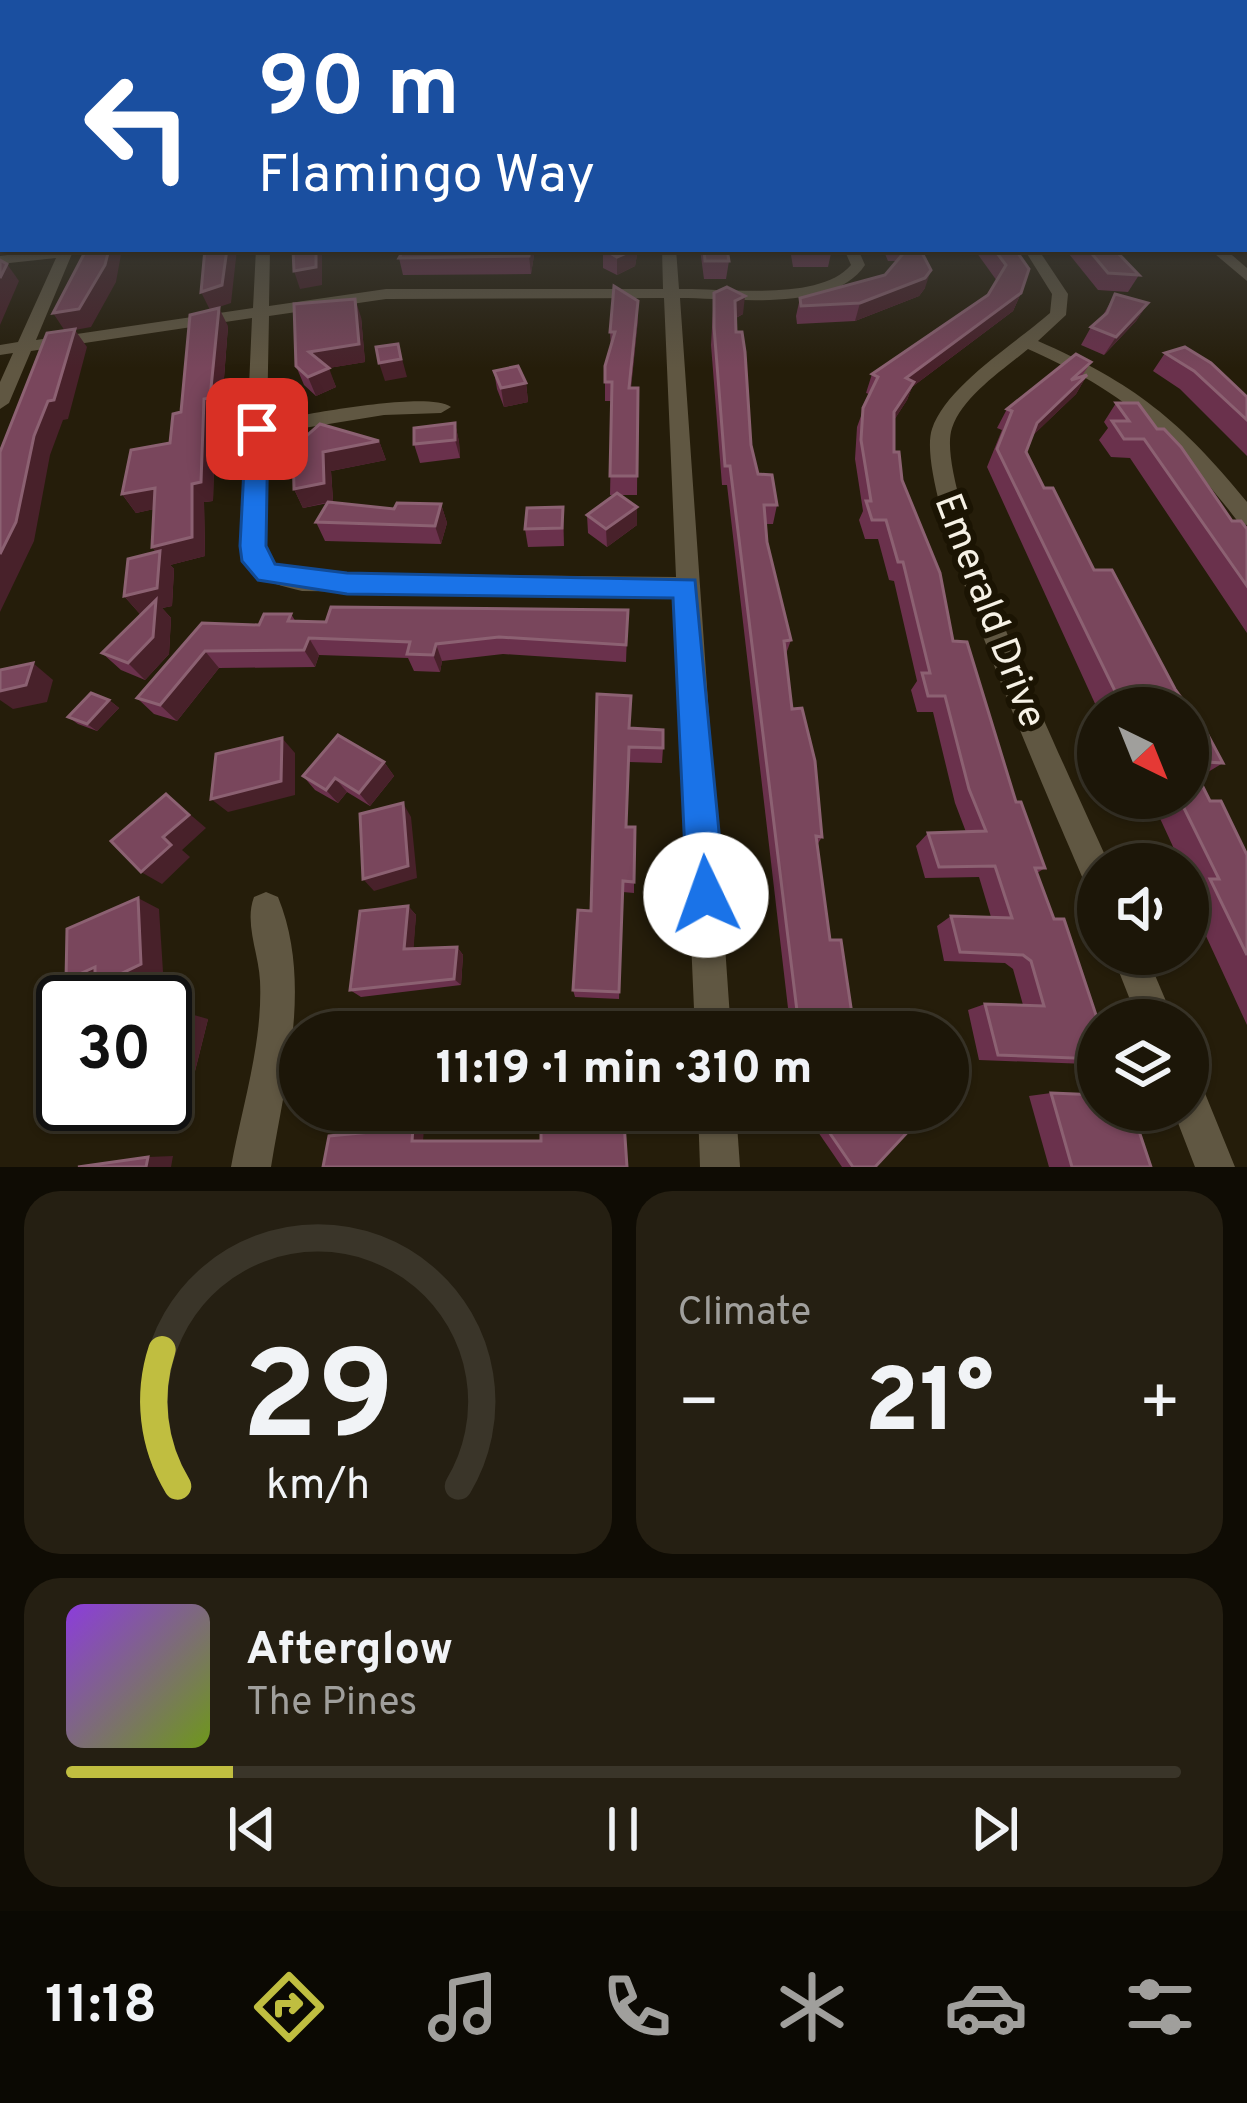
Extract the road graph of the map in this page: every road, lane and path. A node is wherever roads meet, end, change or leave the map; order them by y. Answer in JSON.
{"nodes":[{"id":1,"x":63,"y":258,"type":"edge"},
{"id":2,"x":263,"y":258,"type":"edge"},
{"id":3,"x":669,"y":258,"type":"edge"},
{"id":4,"x":855,"y":258,"type":"edge"},
{"id":5,"x":1037,"y":258,"type":"edge"},
{"id":6,"x":671,"y":292,"type":"junction"},
{"id":7,"x":261,"y":312,"type":"junction"},
{"id":8,"x":1028,"y":343,"type":"junction"},
{"id":9,"x":25,"y":346,"type":"junction"},
{"id":10,"x":0,"y":350,"type":"edge"},
{"id":11,"x":0,"y":403,"type":"edge"},
{"id":12,"x":442,"y":407,"type":"dead end"},
{"id":13,"x":257,"y":429,"type":"junction"},
{"id":14,"x":1247,"y":517,"type":"edge"},
{"id":15,"x":686,"y":587,"type":"junction"},
{"id":16,"x":1084,"y":843,"type":"edge"},
{"id":17,"x":266,"y":909,"type":"dead end"},
{"id":18,"x":712,"y":1011,"type":"edge"},
{"id":19,"x":718,"y":1131,"type":"edge"},
{"id":20,"x":1200,"y":1131,"type":"edge"},
{"id":21,"x":251,"y":1167,"type":"edge"},
{"id":22,"x":720,"y":1167,"type":"edge"},
{"id":23,"x":1215,"y":1167,"type":"edge"}],
"edges":[{"from":1,"to":9,"type":"street"},
{"from":2,"to":7,"type":"street"},
{"from":3,"to":6,"type":"street"},
{"from":4,"to":6,"type":"street"},
{"from":5,"to":8,"type":"street","name":"Emerald Drive"},
{"from":6,"to":7,"type":"street"},
{"from":6,"to":15,"type":"street"},
{"from":7,"to":9,"type":"street"},
{"from":7,"to":13,"type":"street"},
{"from":8,"to":14,"type":"street"},
{"from":8,"to":16,"type":"street","name":"Emerald Drive"},
{"from":9,"to":10,"type":"street"},
{"from":9,"to":11,"type":"street"},
{"from":12,"to":13,"type":"street"},
{"from":13,"to":15,"type":"street"},
{"from":15,"to":18,"type":"street"},
{"from":17,"to":21,"type":"street"},
{"from":19,"to":22,"type":"street"},
{"from":20,"to":23,"type":"street"}]}
